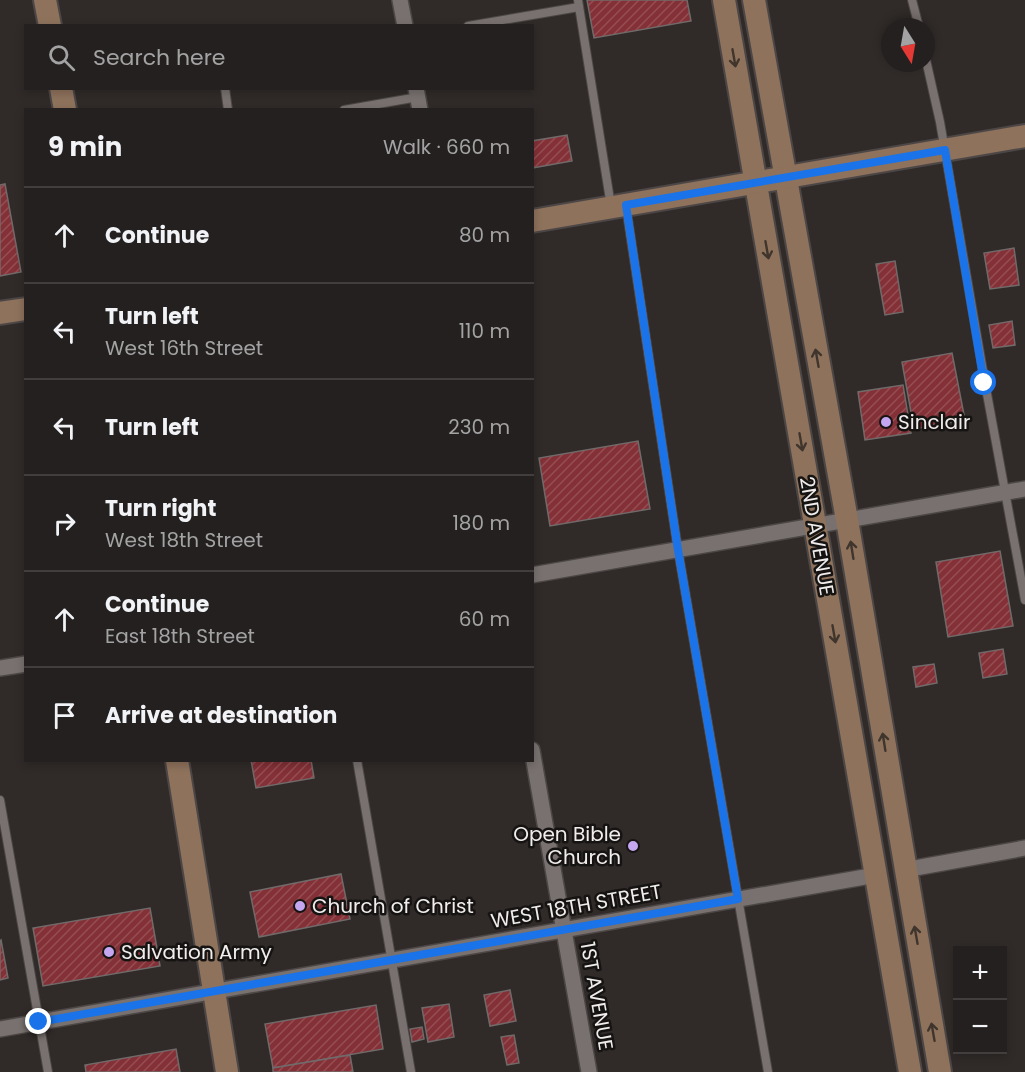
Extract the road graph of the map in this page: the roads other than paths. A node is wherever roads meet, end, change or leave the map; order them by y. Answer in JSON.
{"nodes":[{"id":1,"x":45,"y":0,"type":"edge"},
{"id":2,"x":400,"y":0,"type":"edge"},
{"id":3,"x":724,"y":0,"type":"edge"},
{"id":4,"x":754,"y":0,"type":"edge"},
{"id":5,"x":912,"y":0,"type":"edge"},
{"id":6,"x":578,"y":3,"type":"edge"},
{"id":7,"x":916,"y":18,"type":"edge"},
{"id":8,"x":50,"y":24,"type":"edge"},
{"id":9,"x":405,"y":24,"type":"edge"},
{"id":10,"x":478,"y":24,"type":"edge"},
{"id":11,"x":929,"y":72,"type":"edge"},
{"id":12,"x":61,"y":90,"type":"edge"},
{"id":13,"x":225,"y":90,"type":"edge"},
{"id":14,"x":418,"y":98,"type":"edge"},
{"id":15,"x":65,"y":108,"type":"edge"},
{"id":16,"x":228,"y":108,"type":"edge"},
{"id":17,"x":356,"y":108,"type":"edge"},
{"id":18,"x":1025,"y":136,"type":"edge"},
{"id":19,"x":945,"y":150,"type":"junction"},
{"id":20,"x":784,"y":178,"type":"junction"},
{"id":21,"x":756,"y":183,"type":"junction"},
{"id":22,"x":619,"y":206,"type":"junction"},
{"id":23,"x":534,"y":221,"type":"edge"},
{"id":24,"x":24,"y":309,"type":"edge"},
{"id":25,"x":0,"y":313,"type":"edge"},
{"id":26,"x":1025,"y":489,"type":"edge"},
{"id":27,"x":1006,"y":492,"type":"junction"},
{"id":28,"x":847,"y":520,"type":"junction"},
{"id":29,"x":815,"y":525,"type":"junction"},
{"id":30,"x":678,"y":550,"type":"junction"},
{"id":31,"x":534,"y":575,"type":"edge"},
{"id":32,"x":1025,"y":600,"type":"edge"},
{"id":33,"x":24,"y":664,"type":"edge"},
{"id":34,"x":0,"y":668,"type":"edge"},
{"id":35,"x":534,"y":761,"type":"edge"},
{"id":36,"x":177,"y":762,"type":"edge"},
{"id":37,"x":357,"y":762,"type":"edge"},
{"id":38,"x":0,"y":800,"type":"edge"},
{"id":39,"x":1025,"y":848,"type":"edge"},
{"id":40,"x":904,"y":870,"type":"junction"},
{"id":41,"x":876,"y":875,"type":"junction"},
{"id":42,"x":738,"y":899,"type":"junction"},
{"id":43,"x":564,"y":930,"type":"junction"},
{"id":44,"x":392,"y":960,"type":"junction"},
{"id":45,"x":213,"y":992,"type":"junction"},
{"id":46,"x":39,"y":1022,"type":"junction"},
{"id":47,"x":0,"y":1029,"type":"edge"},
{"id":48,"x":48,"y":1072,"type":"edge"},
{"id":49,"x":227,"y":1072,"type":"edge"},
{"id":50,"x":411,"y":1072,"type":"edge"},
{"id":51,"x":589,"y":1072,"type":"edge"},
{"id":52,"x":768,"y":1072,"type":"edge"},
{"id":53,"x":910,"y":1072,"type":"edge"},
{"id":54,"x":940,"y":1072,"type":"edge"}],
"edges":[{"from":1,"to":8,"type":"main road"},
{"from":2,"to":9,"type":"street"},
{"from":3,"to":21,"type":"main road","name":"2ND AVENUE","one_way":true},
{"from":4,"to":20,"type":"main road","name":"2ND AVENUE"},
{"from":5,"to":7,"type":"lane"},
{"from":6,"to":10,"type":"lane"},
{"from":6,"to":22,"type":"lane"},
{"from":11,"to":19,"type":"lane"},
{"from":12,"to":15,"type":"main road"},
{"from":13,"to":16,"type":"lane"},
{"from":14,"to":17,"type":"lane"},
{"from":18,"to":19,"type":"main road"},
{"from":19,"to":20,"type":"main road"},
{"from":19,"to":27,"type":"lane"},
{"from":20,"to":21,"type":"main road"},
{"from":28,"to":20,"type":"main road","name":"2ND AVENUE","one_way":true},
{"from":21,"to":22,"type":"main road"},
{"from":21,"to":29,"type":"main road","name":"2ND AVENUE","one_way":true},
{"from":22,"to":23,"type":"main road"},
{"from":22,"to":30,"type":"lane"},
{"from":24,"to":25,"type":"main road"},
{"from":26,"to":27,"type":"street"},
{"from":27,"to":28,"type":"street"},
{"from":27,"to":32,"type":"lane"},
{"from":28,"to":29,"type":"street"},
{"from":40,"to":28,"type":"main road","name":"2ND AVENUE","one_way":true},
{"from":29,"to":30,"type":"street"},
{"from":29,"to":41,"type":"main road","name":"2ND AVENUE","one_way":true},
{"from":30,"to":31,"type":"street"},
{"from":30,"to":42,"type":"lane"},
{"from":33,"to":34,"type":"street"},
{"from":35,"to":43,"type":"street","name":"1ST AVENUE"},
{"from":36,"to":45,"type":"main road"},
{"from":37,"to":44,"type":"lane"},
{"from":38,"to":46,"type":"lane"},
{"from":39,"to":40,"type":"street"},
{"from":54,"to":40,"type":"main road","name":"2ND AVENUE","one_way":true},
{"from":41,"to":42,"type":"street","name":"WEST 18TH STREET"},
{"from":41,"to":53,"type":"main road","name":"2ND AVENUE"},
{"from":42,"to":43,"type":"street","name":"WEST 18TH STREET"},
{"from":42,"to":52,"type":"lane"},
{"from":43,"to":44,"type":"street","name":"WEST 18TH STREET"},
{"from":43,"to":51,"type":"street","name":"1ST AVENUE"},
{"from":44,"to":45,"type":"street","name":"WEST 18TH STREET"},
{"from":44,"to":50,"type":"lane"},
{"from":45,"to":46,"type":"street","name":"WEST 18TH STREET"},
{"from":45,"to":49,"type":"main road"},
{"from":46,"to":47,"type":"street","name":"WEST 18TH STREET"},
{"from":46,"to":48,"type":"lane"}]}
